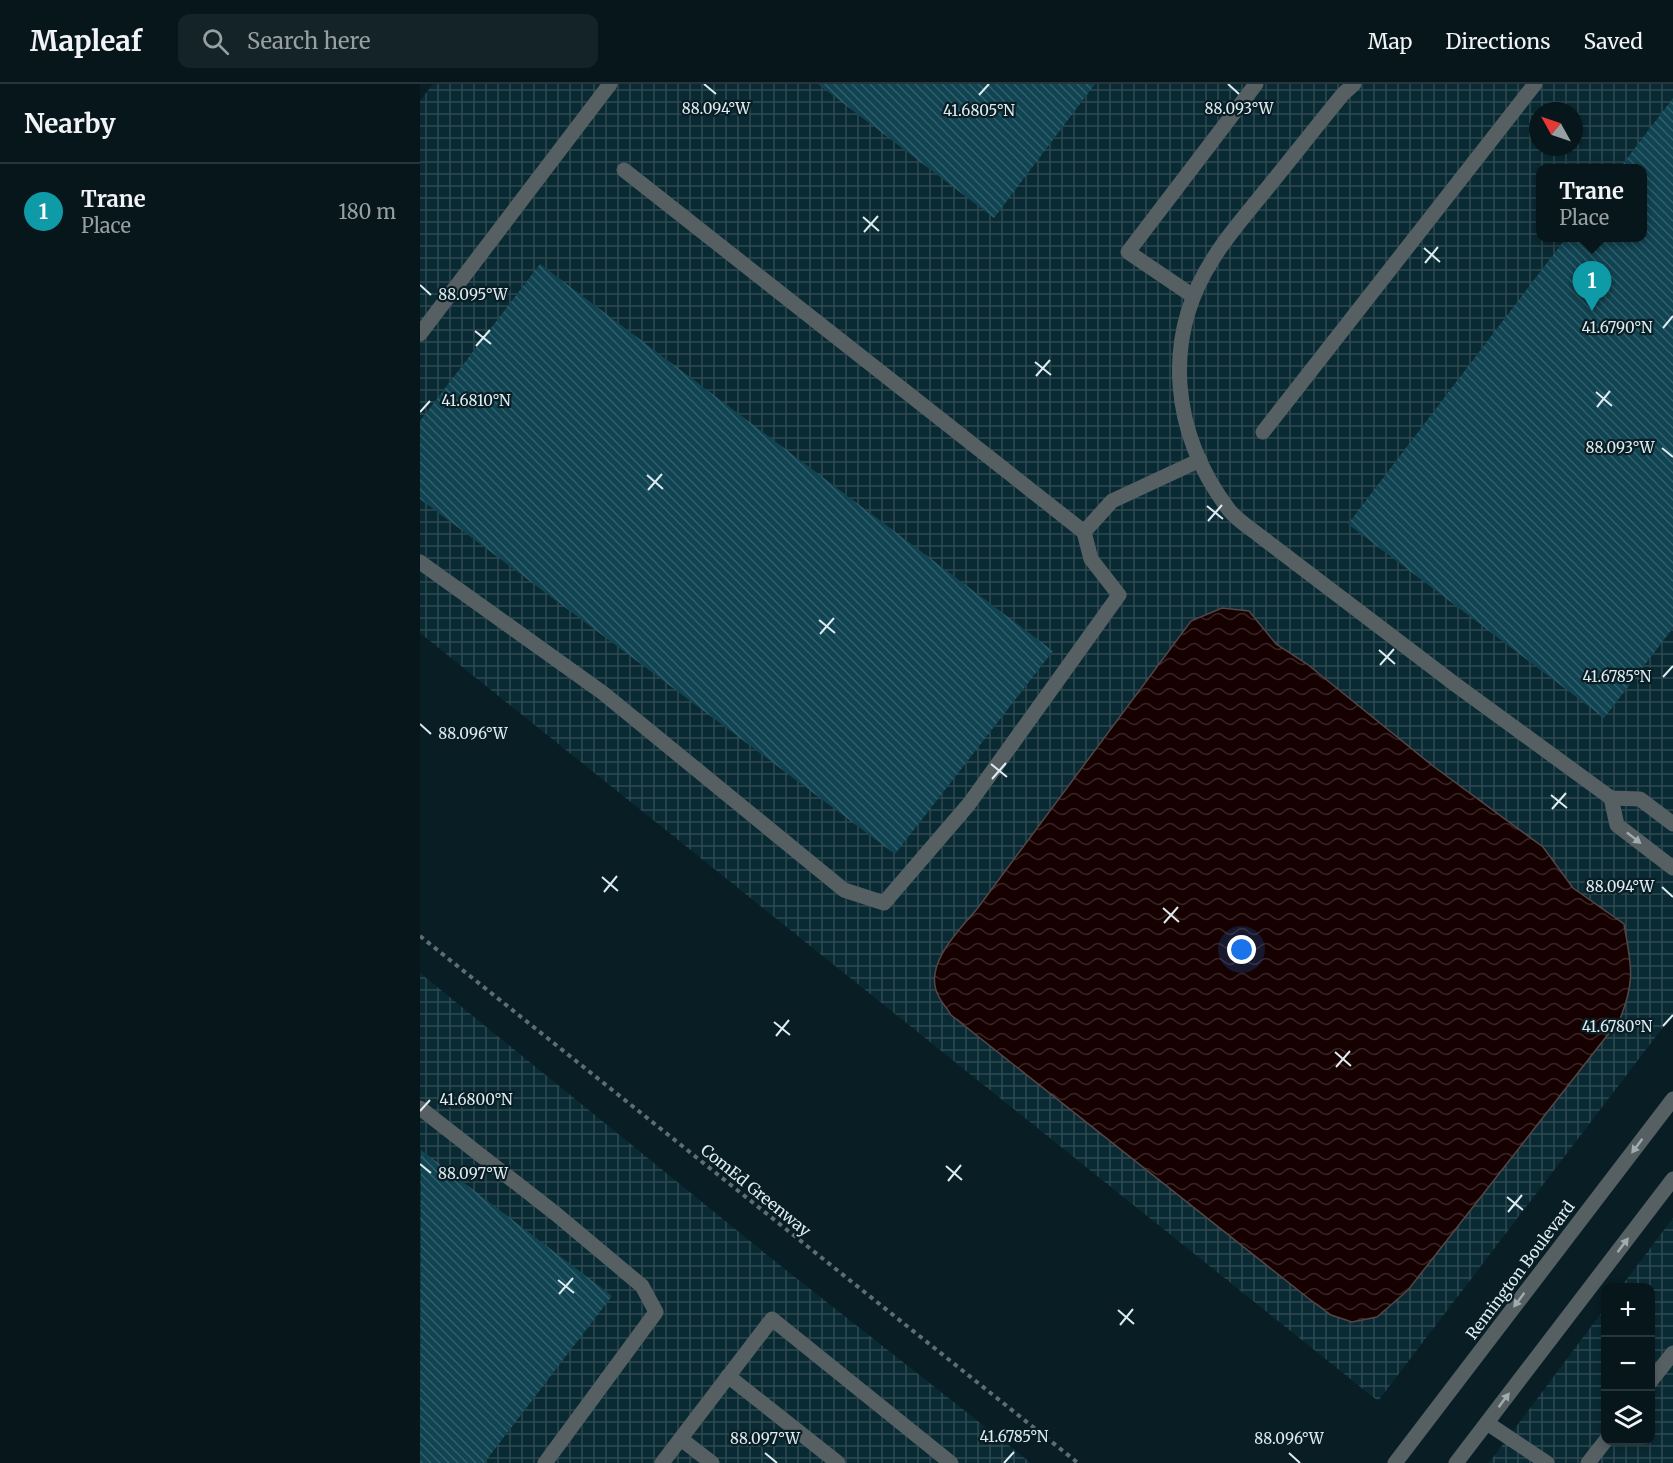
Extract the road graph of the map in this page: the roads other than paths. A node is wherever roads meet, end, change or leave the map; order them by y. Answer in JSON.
{"nodes":[{"id":1,"x":610,"y":84,"type":"edge"},
{"id":2,"x":1256,"y":84,"type":"edge"},
{"id":3,"x":1354,"y":84,"type":"edge"},
{"id":4,"x":1535,"y":84,"type":"edge"},
{"id":5,"x":624,"y":170,"type":"dead end"},
{"id":6,"x":1193,"y":297,"type":"junction"},
{"id":7,"x":420,"y":334,"type":"edge"},
{"id":8,"x":1263,"y":432,"type":"dead end"},
{"id":9,"x":1200,"y":460,"type":"junction"},
{"id":10,"x":1084,"y":532,"type":"junction"},
{"id":11,"x":420,"y":562,"type":"edge"},
{"id":12,"x":1611,"y":798,"type":"junction"},
{"id":13,"x":1673,"y":824,"type":"edge"},
{"id":14,"x":1673,"y":868,"type":"edge"},
{"id":15,"x":1673,"y":1099,"type":"edge"},
{"id":16,"x":420,"y":1108,"type":"edge"},
{"id":17,"x":1673,"y":1179,"type":"edge"},
{"id":18,"x":1673,"y":1353,"type":"edge"},
{"id":19,"x":729,"y":1376,"type":"junction"},
{"id":20,"x":1655,"y":1376,"type":"edge"},
{"id":21,"x":1487,"y":1423,"type":"junction"},
{"id":22,"x":681,"y":1439,"type":"junction"},
{"id":23,"x":1602,"y":1445,"type":"edge"},
{"id":24,"x":544,"y":1463,"type":"edge"},
{"id":25,"x":663,"y":1463,"type":"edge"},
{"id":26,"x":711,"y":1463,"type":"edge"},
{"id":27,"x":838,"y":1463,"type":"edge"},
{"id":28,"x":951,"y":1463,"type":"edge"},
{"id":29,"x":1395,"y":1463,"type":"edge"},
{"id":30,"x":1456,"y":1463,"type":"edge"},
{"id":31,"x":1547,"y":1463,"type":"edge"},
{"id":32,"x":1588,"y":1463,"type":"edge"}],
"edges":[{"from":1,"to":7,"type":"street"},
{"from":2,"to":6,"type":"street"},
{"from":3,"to":6,"type":"street"},
{"from":4,"to":8,"type":"street"},
{"from":5,"to":10,"type":"street"},
{"from":6,"to":9,"type":"street"},
{"from":9,"to":10,"type":"street"},
{"from":9,"to":12,"type":"street"},
{"from":10,"to":11,"type":"street"},
{"from":12,"to":13,"type":"street"},
{"from":12,"to":14,"type":"street","one_way":true},
{"from":15,"to":29,"type":"street","name":"Remington Boulevard","one_way":true},
{"from":16,"to":24,"type":"street"},
{"from":21,"to":17,"type":"street","one_way":true},
{"from":18,"to":20,"type":"street"},
{"from":19,"to":22,"type":"street"},
{"from":19,"to":27,"type":"street"},
{"from":19,"to":28,"type":"street"},
{"from":21,"to":30,"type":"street"},
{"from":21,"to":31,"type":"street"},
{"from":22,"to":25,"type":"street"},
{"from":22,"to":26,"type":"street"},
{"from":23,"to":32,"type":"street"}]}
